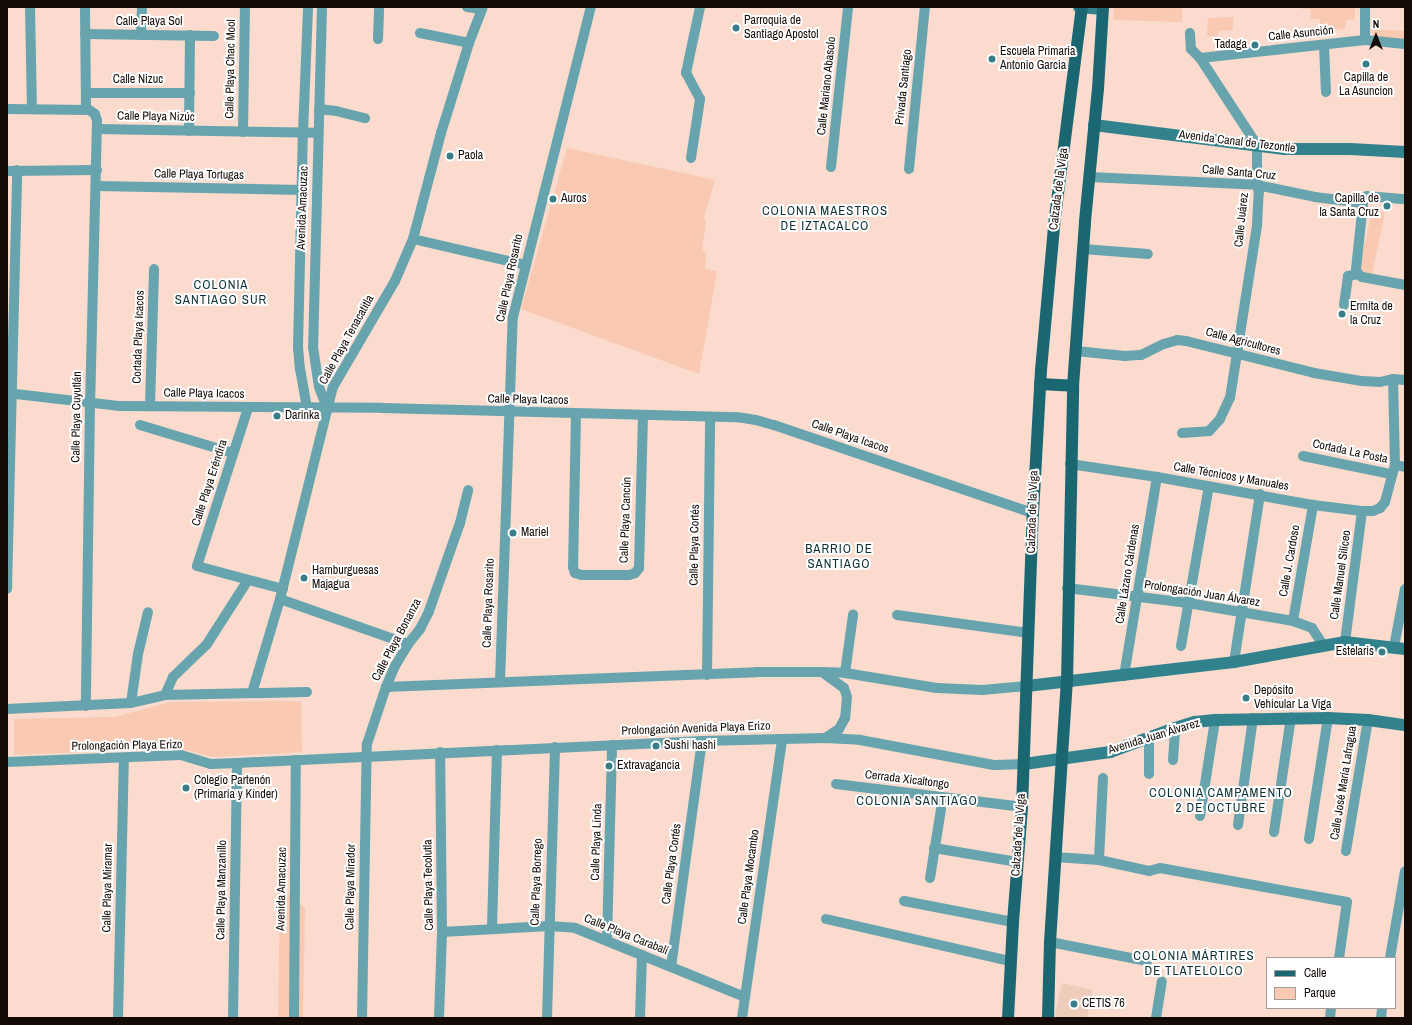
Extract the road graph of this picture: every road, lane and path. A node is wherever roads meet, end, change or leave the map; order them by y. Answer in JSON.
{"nodes":[{"id":1,"x":30,"y":7,"type":"edge"},
{"id":2,"x":142,"y":7,"type":"edge"},
{"id":3,"x":245,"y":7,"type":"edge"},
{"id":4,"x":308,"y":7,"type":"edge"},
{"id":5,"x":322,"y":7,"type":"edge"},
{"id":6,"x":379,"y":7,"type":"edge"},
{"id":7,"x":467,"y":7,"type":"edge"},
{"id":8,"x":591,"y":7,"type":"edge"},
{"id":9,"x":700,"y":7,"type":"edge"},
{"id":10,"x":848,"y":7,"type":"edge"},
{"id":11,"x":925,"y":7,"type":"edge"},
{"id":12,"x":1079,"y":7,"type":"edge"},
{"id":13,"x":1082,"y":7,"type":"edge"},
{"id":14,"x":1365,"y":7,"type":"edge"},
{"id":15,"x":482,"y":8,"type":"edge"},
{"id":16,"x":1103,"y":8,"type":"edge"},
{"id":17,"x":85,"y":9,"type":"dead end"},
{"id":18,"x":420,"y":33,"type":"dead end"},
{"id":19,"x":1190,"y":33,"type":"dead end"},
{"id":20,"x":85,"y":34,"type":"junction"},
{"id":21,"x":141,"y":35,"type":"junction"},
{"id":22,"x":190,"y":35,"type":"junction"},
{"id":23,"x":214,"y":36,"type":"dead end"},
{"id":24,"x":378,"y":39,"type":"dead end"},
{"id":25,"x":1365,"y":40,"type":"junction"},
{"id":26,"x":469,"y":43,"type":"junction"},
{"id":27,"x":1405,"y":44,"type":"edge"},
{"id":28,"x":1324,"y":45,"type":"junction"},
{"id":29,"x":1200,"y":58,"type":"junction"},
{"id":30,"x":1326,"y":92,"type":"dead end"},
{"id":31,"x":86,"y":93,"type":"junction"},
{"id":32,"x":190,"y":94,"type":"junction"},
{"id":33,"x":7,"y":109,"type":"edge"},
{"id":34,"x":32,"y":109,"type":"junction"},
{"id":35,"x":319,"y":109,"type":"junction"},
{"id":36,"x":86,"y":110,"type":"junction"},
{"id":37,"x":365,"y":118,"type":"dead end"},
{"id":38,"x":1094,"y":125,"type":"junction"},
{"id":39,"x":97,"y":129,"type":"junction"},
{"id":40,"x":189,"y":131,"type":"junction"},
{"id":41,"x":243,"y":132,"type":"junction"},
{"id":42,"x":303,"y":133,"type":"junction"},
{"id":43,"x":318,"y":133,"type":"junction"},
{"id":44,"x":1257,"y":145,"type":"junction"},
{"id":45,"x":1405,"y":152,"type":"edge"},
{"id":46,"x":691,"y":158,"type":"dead end"},
{"id":47,"x":831,"y":167,"type":"dead end"},
{"id":48,"x":909,"y":169,"type":"dead end"},
{"id":49,"x":12,"y":170,"type":"edge"},
{"id":50,"x":97,"y":170,"type":"junction"},
{"id":51,"x":1090,"y":177,"type":"junction"},
{"id":52,"x":1257,"y":185,"type":"junction"},
{"id":53,"x":96,"y":186,"type":"junction"},
{"id":54,"x":302,"y":190,"type":"junction"},
{"id":55,"x":1405,"y":199,"type":"edge"},
{"id":56,"x":1363,"y":203,"type":"junction"},
{"id":57,"x":413,"y":239,"type":"junction"},
{"id":58,"x":1083,"y":249,"type":"junction"},
{"id":59,"x":1148,"y":254,"type":"dead end"},
{"id":60,"x":526,"y":265,"type":"junction"},
{"id":61,"x":154,"y":269,"type":"dead end"},
{"id":62,"x":1358,"y":274,"type":"junction"},
{"id":63,"x":1405,"y":285,"type":"edge"},
{"id":64,"x":1344,"y":304,"type":"dead end"},
{"id":65,"x":1076,"y":352,"type":"junction"},
{"id":66,"x":1236,"y":353,"type":"junction"},
{"id":67,"x":1393,"y":378,"type":"junction"},
{"id":68,"x":1405,"y":380,"type":"edge"},
{"id":69,"x":1040,"y":384,"type":"junction"},
{"id":70,"x":1073,"y":386,"type":"junction"},
{"id":71,"x":10,"y":393,"type":"edge"},
{"id":72,"x":90,"y":404,"type":"junction"},
{"id":73,"x":150,"y":406,"type":"junction"},
{"id":74,"x":248,"y":408,"type":"junction"},
{"id":75,"x":306,"y":408,"type":"junction"},
{"id":76,"x":327,"y":408,"type":"junction"},
{"id":77,"x":510,"y":412,"type":"junction"},
{"id":78,"x":576,"y":414,"type":"junction"},
{"id":79,"x":643,"y":415,"type":"junction"},
{"id":80,"x":710,"y":416,"type":"junction"},
{"id":81,"x":140,"y":425,"type":"dead end"},
{"id":82,"x":1182,"y":433,"type":"dead end"},
{"id":83,"x":233,"y":453,"type":"junction"},
{"id":84,"x":1303,"y":456,"type":"dead end"},
{"id":85,"x":1070,"y":464,"type":"junction"},
{"id":86,"x":1397,"y":469,"type":"edge"},
{"id":87,"x":1157,"y":477,"type":"junction"},
{"id":88,"x":1209,"y":486,"type":"junction"},
{"id":89,"x":468,"y":490,"type":"dead end"},
{"id":90,"x":1260,"y":494,"type":"junction"},
{"id":91,"x":1313,"y":505,"type":"junction"},
{"id":92,"x":1362,"y":511,"type":"junction"},
{"id":93,"x":1033,"y":513,"type":"junction"},
{"id":94,"x":248,"y":580,"type":"junction"},
{"id":95,"x":1067,"y":588,"type":"junction"},
{"id":96,"x":7,"y":589,"type":"edge"},
{"id":97,"x":283,"y":589,"type":"junction"},
{"id":98,"x":1405,"y":589,"type":"edge"},
{"id":99,"x":1137,"y":596,"type":"junction"},
{"id":100,"x":280,"y":599,"type":"junction"},
{"id":101,"x":1188,"y":603,"type":"junction"},
{"id":102,"x":148,"y":612,"type":"dead end"},
{"id":103,"x":1241,"y":613,"type":"junction"},
{"id":104,"x":853,"y":615,"type":"dead end"},
{"id":105,"x":897,"y":615,"type":"dead end"},
{"id":106,"x":1293,"y":621,"type":"junction"},
{"id":107,"x":1029,"y":633,"type":"junction"},
{"id":108,"x":1345,"y":642,"type":"junction"},
{"id":109,"x":408,"y":644,"type":"junction"},
{"id":110,"x":1324,"y":645,"type":"junction"},
{"id":111,"x":1181,"y":646,"type":"dead end"},
{"id":112,"x":1400,"y":648,"type":"edge"},
{"id":113,"x":1234,"y":662,"type":"junction"},
{"id":114,"x":822,"y":672,"type":"junction"},
{"id":115,"x":845,"y":673,"type":"junction"},
{"id":116,"x":707,"y":675,"type":"junction"},
{"id":117,"x":1124,"y":676,"type":"junction"},
{"id":118,"x":500,"y":682,"type":"junction"},
{"id":119,"x":1067,"y":682,"type":"junction"},
{"id":120,"x":1028,"y":686,"type":"junction"},
{"id":121,"x":386,"y":687,"type":"junction"},
{"id":122,"x":306,"y":692,"type":"dead end"},
{"id":123,"x":252,"y":693,"type":"junction"},
{"id":124,"x":166,"y":695,"type":"junction"},
{"id":125,"x":131,"y":702,"type":"junction"},
{"id":126,"x":86,"y":706,"type":"junction"},
{"id":127,"x":7,"y":709,"type":"edge"},
{"id":128,"x":1253,"y":718,"type":"junction"},
{"id":129,"x":1291,"y":718,"type":"junction"},
{"id":130,"x":1328,"y":718,"type":"junction"},
{"id":131,"x":1215,"y":720,"type":"junction"},
{"id":132,"x":1368,"y":720,"type":"junction"},
{"id":133,"x":1405,"y":725,"type":"edge"},
{"id":134,"x":1175,"y":728,"type":"junction"},
{"id":135,"x":824,"y":738,"type":"junction"},
{"id":136,"x":1149,"y":738,"type":"junction"},
{"id":137,"x":782,"y":740,"type":"junction"},
{"id":138,"x":702,"y":741,"type":"junction"},
{"id":139,"x":612,"y":745,"type":"junction"},
{"id":140,"x":554,"y":747,"type":"junction"},
{"id":141,"x":497,"y":750,"type":"junction"},
{"id":142,"x":440,"y":752,"type":"junction"},
{"id":143,"x":367,"y":757,"type":"junction"},
{"id":144,"x":124,"y":758,"type":"junction"},
{"id":145,"x":1062,"y":758,"type":"junction"},
{"id":146,"x":296,"y":760,"type":"junction"},
{"id":147,"x":1173,"y":760,"type":"dead end"},
{"id":148,"x":7,"y":762,"type":"edge"},
{"id":149,"x":237,"y":763,"type":"junction"},
{"id":150,"x":1024,"y":764,"type":"junction"},
{"id":151,"x":1149,"y":774,"type":"dead end"},
{"id":152,"x":1103,"y":778,"type":"dead end"},
{"id":153,"x":836,"y":784,"type":"dead end"},
{"id":154,"x":1022,"y":807,"type":"junction"},
{"id":155,"x":941,"y":809,"type":"dead end"},
{"id":156,"x":1200,"y":816,"type":"dead end"},
{"id":157,"x":1238,"y":825,"type":"dead end"},
{"id":158,"x":1274,"y":832,"type":"dead end"},
{"id":159,"x":1309,"y":839,"type":"dead end"},
{"id":160,"x":934,"y":848,"type":"junction"},
{"id":161,"x":1346,"y":851,"type":"dead end"},
{"id":162,"x":1055,"y":856,"type":"junction"},
{"id":163,"x":1099,"y":860,"type":"junction"},
{"id":164,"x":1018,"y":862,"type":"junction"},
{"id":165,"x":1405,"y":871,"type":"edge"},
{"id":166,"x":930,"y":878,"type":"dead end"},
{"id":167,"x":904,"y":901,"type":"dead end"},
{"id":168,"x":826,"y":919,"type":"dead end"},
{"id":169,"x":1012,"y":922,"type":"junction"},
{"id":170,"x":1400,"y":924,"type":"edge"},
{"id":171,"x":549,"y":926,"type":"junction"},
{"id":172,"x":492,"y":928,"type":"junction"},
{"id":173,"x":442,"y":932,"type":"junction"},
{"id":174,"x":607,"y":940,"type":"junction"},
{"id":175,"x":1050,"y":942,"type":"junction"},
{"id":176,"x":642,"y":955,"type":"junction"},
{"id":177,"x":1339,"y":957,"type":"edge"},
{"id":178,"x":1390,"y":957,"type":"edge"},
{"id":179,"x":1010,"y":961,"type":"junction"},
{"id":180,"x":1147,"y":961,"type":"dead end"},
{"id":181,"x":671,"y":968,"type":"junction"},
{"id":182,"x":1162,"y":981,"type":"dead end"},
{"id":183,"x":746,"y":997,"type":"junction"},
{"id":184,"x":118,"y":1018,"type":"edge"},
{"id":185,"x":233,"y":1018,"type":"edge"},
{"id":186,"x":294,"y":1018,"type":"edge"},
{"id":187,"x":362,"y":1018,"type":"edge"},
{"id":188,"x":438,"y":1018,"type":"edge"},
{"id":189,"x":547,"y":1018,"type":"edge"},
{"id":190,"x":640,"y":1018,"type":"edge"},
{"id":191,"x":742,"y":1018,"type":"edge"},
{"id":192,"x":1008,"y":1018,"type":"edge"},
{"id":193,"x":1048,"y":1018,"type":"edge"},
{"id":194,"x":1156,"y":1018,"type":"edge"}],
"edges":[{"from":1,"to":34,"type":"street"},
{"from":2,"to":21,"type":"street"},
{"from":3,"to":41,"type":"street","name":"Calle Playa Chac Mool"},
{"from":4,"to":42,"type":"street","name":"Avenida Amacuzac"},
{"from":5,"to":35,"type":"street","name":"Avenida Amacuzac"},
{"from":6,"to":24,"type":"street"},
{"from":7,"to":15,"type":"street"},
{"from":8,"to":60,"type":"street","name":"Calle Playa Rosarito"},
{"from":9,"to":46,"type":"street"},
{"from":10,"to":47,"type":"street","name":"Calle Mariano Abasolo"},
{"from":11,"to":48,"type":"street","name":"Privada Santiago"},
{"from":12,"to":13,"type":"street"},
{"from":13,"to":16,"type":"street"},
{"from":13,"to":69,"type":"main road","name":"Calzada de la Viga"},
{"from":14,"to":25,"type":"street"},
{"from":15,"to":26,"type":"street","name":"Calle Playa Tenacatitla"},
{"from":16,"to":38,"type":"main road"},
{"from":17,"to":20,"type":"street"},
{"from":18,"to":26,"type":"street"},
{"from":19,"to":29,"type":"street"},
{"from":20,"to":21,"type":"street","name":"Calle Playa Sol"},
{"from":20,"to":31,"type":"street"},
{"from":21,"to":22,"type":"street","name":"Calle Playa Sol"},
{"from":22,"to":23,"type":"street","name":"Calle Playa Sol"},
{"from":22,"to":32,"type":"street"},
{"from":25,"to":27,"type":"street","name":"Calle Asunción"},
{"from":25,"to":28,"type":"street","name":"Calle Asunción"},
{"from":26,"to":57,"type":"street","name":"Calle Playa Tenacatitla"},
{"from":28,"to":29,"type":"street","name":"Calle Asunción"},
{"from":28,"to":30,"type":"street"},
{"from":29,"to":44,"type":"street"},
{"from":31,"to":32,"type":"street","name":"Calle Nizuc"},
{"from":31,"to":36,"type":"street"},
{"from":32,"to":40,"type":"street"},
{"from":33,"to":34,"type":"street"},
{"from":34,"to":36,"type":"street"},
{"from":35,"to":37,"type":"street"},
{"from":35,"to":43,"type":"street","name":"Avenida Amacuzac"},
{"from":36,"to":39,"type":"street"},
{"from":38,"to":44,"type":"street","name":"Avenida Canal de Tezontle"},
{"from":38,"to":51,"type":"main road"},
{"from":39,"to":40,"type":"street","name":"Calle Playa Nizúc"},
{"from":39,"to":50,"type":"street","name":"Calle Playa Cuyutlán"},
{"from":40,"to":41,"type":"street","name":"Calle Playa Nizúc"},
{"from":41,"to":42,"type":"street","name":"Calle Playa Nizúc"},
{"from":42,"to":43,"type":"street","name":"Calle Playa Nizúc"},
{"from":42,"to":54,"type":"street","name":"Avenida Amacuzac"},
{"from":43,"to":76,"type":"street","name":"Avenida Amacuzac"},
{"from":44,"to":45,"type":"street","name":"Avenida Canal de Tezontle"},
{"from":44,"to":52,"type":"street","name":"Calle Juárez"},
{"from":49,"to":50,"type":"street"},
{"from":49,"to":71,"type":"street"},
{"from":50,"to":53,"type":"street","name":"Calle Playa Cuyutlán"},
{"from":51,"to":52,"type":"street","name":"Calle Santa Cruz"},
{"from":51,"to":58,"type":"main road"},
{"from":52,"to":56,"type":"street","name":"Calle Santa Cruz"},
{"from":52,"to":66,"type":"street","name":"Calle Juárez"},
{"from":53,"to":54,"type":"street","name":"Calle Playa Tortugas"},
{"from":53,"to":72,"type":"street","name":"Calle Playa Cuyutlán"},
{"from":54,"to":75,"type":"street","name":"Avenida Amacuzac"},
{"from":55,"to":56,"type":"street","name":"Calle Santa Cruz"},
{"from":56,"to":62,"type":"street"},
{"from":57,"to":60,"type":"street"},
{"from":57,"to":76,"type":"street","name":"Calle Playa Tenacatitla"},
{"from":58,"to":59,"type":"street"},
{"from":58,"to":65,"type":"main road"},
{"from":60,"to":77,"type":"street","name":"Calle Playa Rosarito"},
{"from":61,"to":73,"type":"street","name":"Cortada Playa Icacos"},
{"from":62,"to":63,"type":"street"},
{"from":62,"to":64,"type":"street"},
{"from":65,"to":66,"type":"street","name":"Calle Agricultores"},
{"from":65,"to":70,"type":"main road"},
{"from":66,"to":67,"type":"street","name":"Calle Agricultores"},
{"from":66,"to":82,"type":"street","name":"Calle Juárez"},
{"from":67,"to":68,"type":"street","name":"Calle Agricultores"},
{"from":67,"to":86,"type":"street"},
{"from":69,"to":70,"type":"main road"},
{"from":69,"to":93,"type":"main road","name":"Calzada de la Viga"},
{"from":70,"to":85,"type":"main road"},
{"from":71,"to":72,"type":"street","name":"Calle Playa Icacos"},
{"from":71,"to":96,"type":"street"},
{"from":72,"to":73,"type":"street","name":"Calle Playa Icacos"},
{"from":72,"to":126,"type":"street","name":"Calle Playa Cuyutlán"},
{"from":73,"to":74,"type":"street","name":"Calle Playa Icacos"},
{"from":74,"to":75,"type":"street","name":"Calle Playa Icacos"},
{"from":74,"to":83,"type":"street","name":"Calle Playa Eréndira"},
{"from":75,"to":76,"type":"street","name":"Calle Playa Icacos"},
{"from":76,"to":77,"type":"street","name":"Calle Playa Icacos"},
{"from":76,"to":97,"type":"street","name":"Calle Playa Tenacatitla"},
{"from":77,"to":78,"type":"street","name":"Calle Playa Icacos"},
{"from":77,"to":118,"type":"street","name":"Calle Playa Rosarito"},
{"from":78,"to":79,"type":"street","name":"Calle Playa Icacos"},
{"from":78,"to":79,"type":"street","name":"Calle Playa Cancún"},
{"from":79,"to":80,"type":"street","name":"Calle Playa Icacos"},
{"from":80,"to":93,"type":"street","name":"Calle Playa Icacos"},
{"from":80,"to":116,"type":"street","name":"Calle Playa Cortés"},
{"from":81,"to":83,"type":"street"},
{"from":83,"to":94,"type":"street","name":"Calle Playa Eréndira"},
{"from":84,"to":86,"type":"street","name":"Cortada La Posta"},
{"from":85,"to":87,"type":"street","name":"Calle Técnicos y Manuales"},
{"from":85,"to":95,"type":"main road"},
{"from":86,"to":92,"type":"street","name":"Calle Técnicos y Manuales"},
{"from":87,"to":88,"type":"street","name":"Calle Técnicos y Manuales"},
{"from":87,"to":99,"type":"street","name":"Calle Lázaro Cárdenas"},
{"from":88,"to":90,"type":"street","name":"Calle Técnicos y Manuales"},
{"from":88,"to":101,"type":"street"},
{"from":89,"to":109,"type":"street","name":"Calle Playa Bonanza"},
{"from":90,"to":91,"type":"street","name":"Calle Técnicos y Manuales"},
{"from":90,"to":103,"type":"street"},
{"from":91,"to":92,"type":"street","name":"Calle Técnicos y Manuales"},
{"from":91,"to":106,"type":"street","name":"Calle J. Cardoso"},
{"from":92,"to":108,"type":"street","name":"Calle Manuel Silíceo"},
{"from":93,"to":107,"type":"main road","name":"Calzada de la Viga"},
{"from":94,"to":97,"type":"street"},
{"from":94,"to":124,"type":"street"},
{"from":95,"to":99,"type":"street","name":"Prolongación Juan Álvarez"},
{"from":95,"to":119,"type":"main road"},
{"from":97,"to":100,"type":"street","name":"Calle Playa Tenacatitla"},
{"from":98,"to":112,"type":"street"},
{"from":99,"to":101,"type":"street","name":"Prolongación Juan Álvarez"},
{"from":99,"to":117,"type":"street","name":"Calle Lázaro Cárdenas"},
{"from":100,"to":109,"type":"street"},
{"from":100,"to":123,"type":"street","name":"Calle Playa Tenacatitla"},
{"from":101,"to":103,"type":"street","name":"Prolongación Juan Álvarez"},
{"from":101,"to":111,"type":"street"},
{"from":102,"to":125,"type":"street"},
{"from":103,"to":106,"type":"street","name":"Prolongación Juan Álvarez"},
{"from":103,"to":113,"type":"street"},
{"from":104,"to":115,"type":"street"},
{"from":105,"to":107,"type":"street"},
{"from":106,"to":110,"type":"street","name":"Prolongación Juan Álvarez"},
{"from":107,"to":120,"type":"main road","name":"Calzada de la Viga"},
{"from":108,"to":110,"type":"street"},
{"from":108,"to":112,"type":"street"},
{"from":109,"to":121,"type":"street","name":"Calle Playa Bonanza"},
{"from":110,"to":113,"type":"street"},
{"from":113,"to":117,"type":"street"},
{"from":114,"to":115,"type":"street"},
{"from":114,"to":116,"type":"street"},
{"from":114,"to":135,"type":"street"},
{"from":115,"to":120,"type":"street"},
{"from":116,"to":118,"type":"street"},
{"from":117,"to":119,"type":"street"},
{"from":118,"to":121,"type":"street"},
{"from":119,"to":120,"type":"street"},
{"from":119,"to":145,"type":"main road"},
{"from":120,"to":150,"type":"main road","name":"Calzada de la Viga"},
{"from":121,"to":143,"type":"street","name":"Calle Playa Bonanza"},
{"from":122,"to":123,"type":"street"},
{"from":123,"to":124,"type":"street"},
{"from":124,"to":125,"type":"street"},
{"from":125,"to":126,"type":"street"},
{"from":126,"to":127,"type":"street"},
{"from":128,"to":129,"type":"street","name":"Avenida Juan Álvarez"},
{"from":128,"to":131,"type":"street","name":"Avenida Juan Álvarez"},
{"from":128,"to":157,"type":"street"},
{"from":129,"to":130,"type":"street","name":"Avenida Juan Álvarez"},
{"from":129,"to":158,"type":"street"},
{"from":130,"to":132,"type":"street","name":"Avenida Juan Álvarez"},
{"from":130,"to":159,"type":"street"},
{"from":131,"to":134,"type":"street","name":"Avenida Juan Álvarez"},
{"from":131,"to":156,"type":"street"},
{"from":132,"to":133,"type":"street","name":"Avenida Juan Álvarez"},
{"from":132,"to":161,"type":"street","name":"Calle José María Lafragua"},
{"from":134,"to":136,"type":"street","name":"Avenida Juan Álvarez"},
{"from":134,"to":147,"type":"street"},
{"from":135,"to":137,"type":"street","name":"Prolongación Avenida Playa Erizo"},
{"from":135,"to":150,"type":"street","name":"Prolongación Avenida Playa Erizo"},
{"from":136,"to":145,"type":"street","name":"Avenida Juan Álvarez"},
{"from":136,"to":151,"type":"street"},
{"from":137,"to":138,"type":"street","name":"Prolongación Avenida Playa Erizo"},
{"from":137,"to":183,"type":"street","name":"Calle Playa Mocambo"},
{"from":138,"to":139,"type":"street","name":"Prolongación Avenida Playa Erizo"},
{"from":138,"to":181,"type":"street","name":"Calle Playa Cortés"},
{"from":139,"to":140,"type":"street","name":"Prolongación Avenida Playa Erizo"},
{"from":139,"to":174,"type":"street","name":"Calle Playa Linda"},
{"from":140,"to":141,"type":"street","name":"Prolongación Avenida Playa Erizo"},
{"from":140,"to":171,"type":"street","name":"Calle Playa Borrego"},
{"from":141,"to":142,"type":"street","name":"Prolongación Avenida Playa Erizo"},
{"from":141,"to":172,"type":"street"},
{"from":142,"to":143,"type":"street","name":"Prolongación Avenida Playa Erizo"},
{"from":142,"to":173,"type":"street","name":"Calle Playa Tecolutla"},
{"from":143,"to":146,"type":"street","name":"Prolongación Playa Erizo"},
{"from":143,"to":187,"type":"street","name":"Calle Playa Mirador"},
{"from":144,"to":148,"type":"street","name":"Prolongación Playa Erizo"},
{"from":144,"to":149,"type":"street","name":"Prolongación Playa Erizo"},
{"from":144,"to":184,"type":"street","name":"Calle Playa Miramar"},
{"from":145,"to":150,"type":"street","name":"Avenida Juan Álvarez"},
{"from":145,"to":162,"type":"main road"},
{"from":146,"to":149,"type":"street","name":"Prolongación Playa Erizo"},
{"from":146,"to":186,"type":"street","name":"Avenida Amacuzac"},
{"from":149,"to":185,"type":"street","name":"Calle Playa Manzanillo"},
{"from":150,"to":154,"type":"main road","name":"Calzada de la Viga"},
{"from":152,"to":163,"type":"street"},
{"from":153,"to":154,"type":"street","name":"Cerrada Xicaltongo"},
{"from":154,"to":164,"type":"main road","name":"Calzada de la Viga"},
{"from":155,"to":160,"type":"street"},
{"from":160,"to":164,"type":"street"},
{"from":160,"to":166,"type":"street"},
{"from":162,"to":163,"type":"street"},
{"from":162,"to":175,"type":"main road"},
{"from":163,"to":177,"type":"street"},
{"from":164,"to":169,"type":"main road","name":"Calzada de la Viga"},
{"from":165,"to":170,"type":"street"},
{"from":167,"to":169,"type":"street"},
{"from":168,"to":179,"type":"street"},
{"from":169,"to":179,"type":"main road","name":"Calzada de la Viga"},
{"from":170,"to":178,"type":"street"},
{"from":171,"to":172,"type":"street","name":"Calle Playa Carabalí"},
{"from":171,"to":174,"type":"street","name":"Calle Playa Carabalí"},
{"from":171,"to":189,"type":"street","name":"Calle Playa Borrego"},
{"from":172,"to":173,"type":"street","name":"Calle Playa Carabalí"},
{"from":173,"to":188,"type":"street","name":"Calle Playa Tecolutla"},
{"from":174,"to":176,"type":"street","name":"Calle Playa Carabalí"},
{"from":175,"to":180,"type":"street"},
{"from":175,"to":193,"type":"main road"},
{"from":176,"to":181,"type":"street","name":"Calle Playa Carabalí"},
{"from":176,"to":190,"type":"street"},
{"from":179,"to":192,"type":"main road","name":"Calzada de la Viga"},
{"from":181,"to":183,"type":"street","name":"Calle Playa Carabalí"},
{"from":182,"to":194,"type":"street"},
{"from":183,"to":191,"type":"street","name":"Calle Playa Mocambo"}]}
